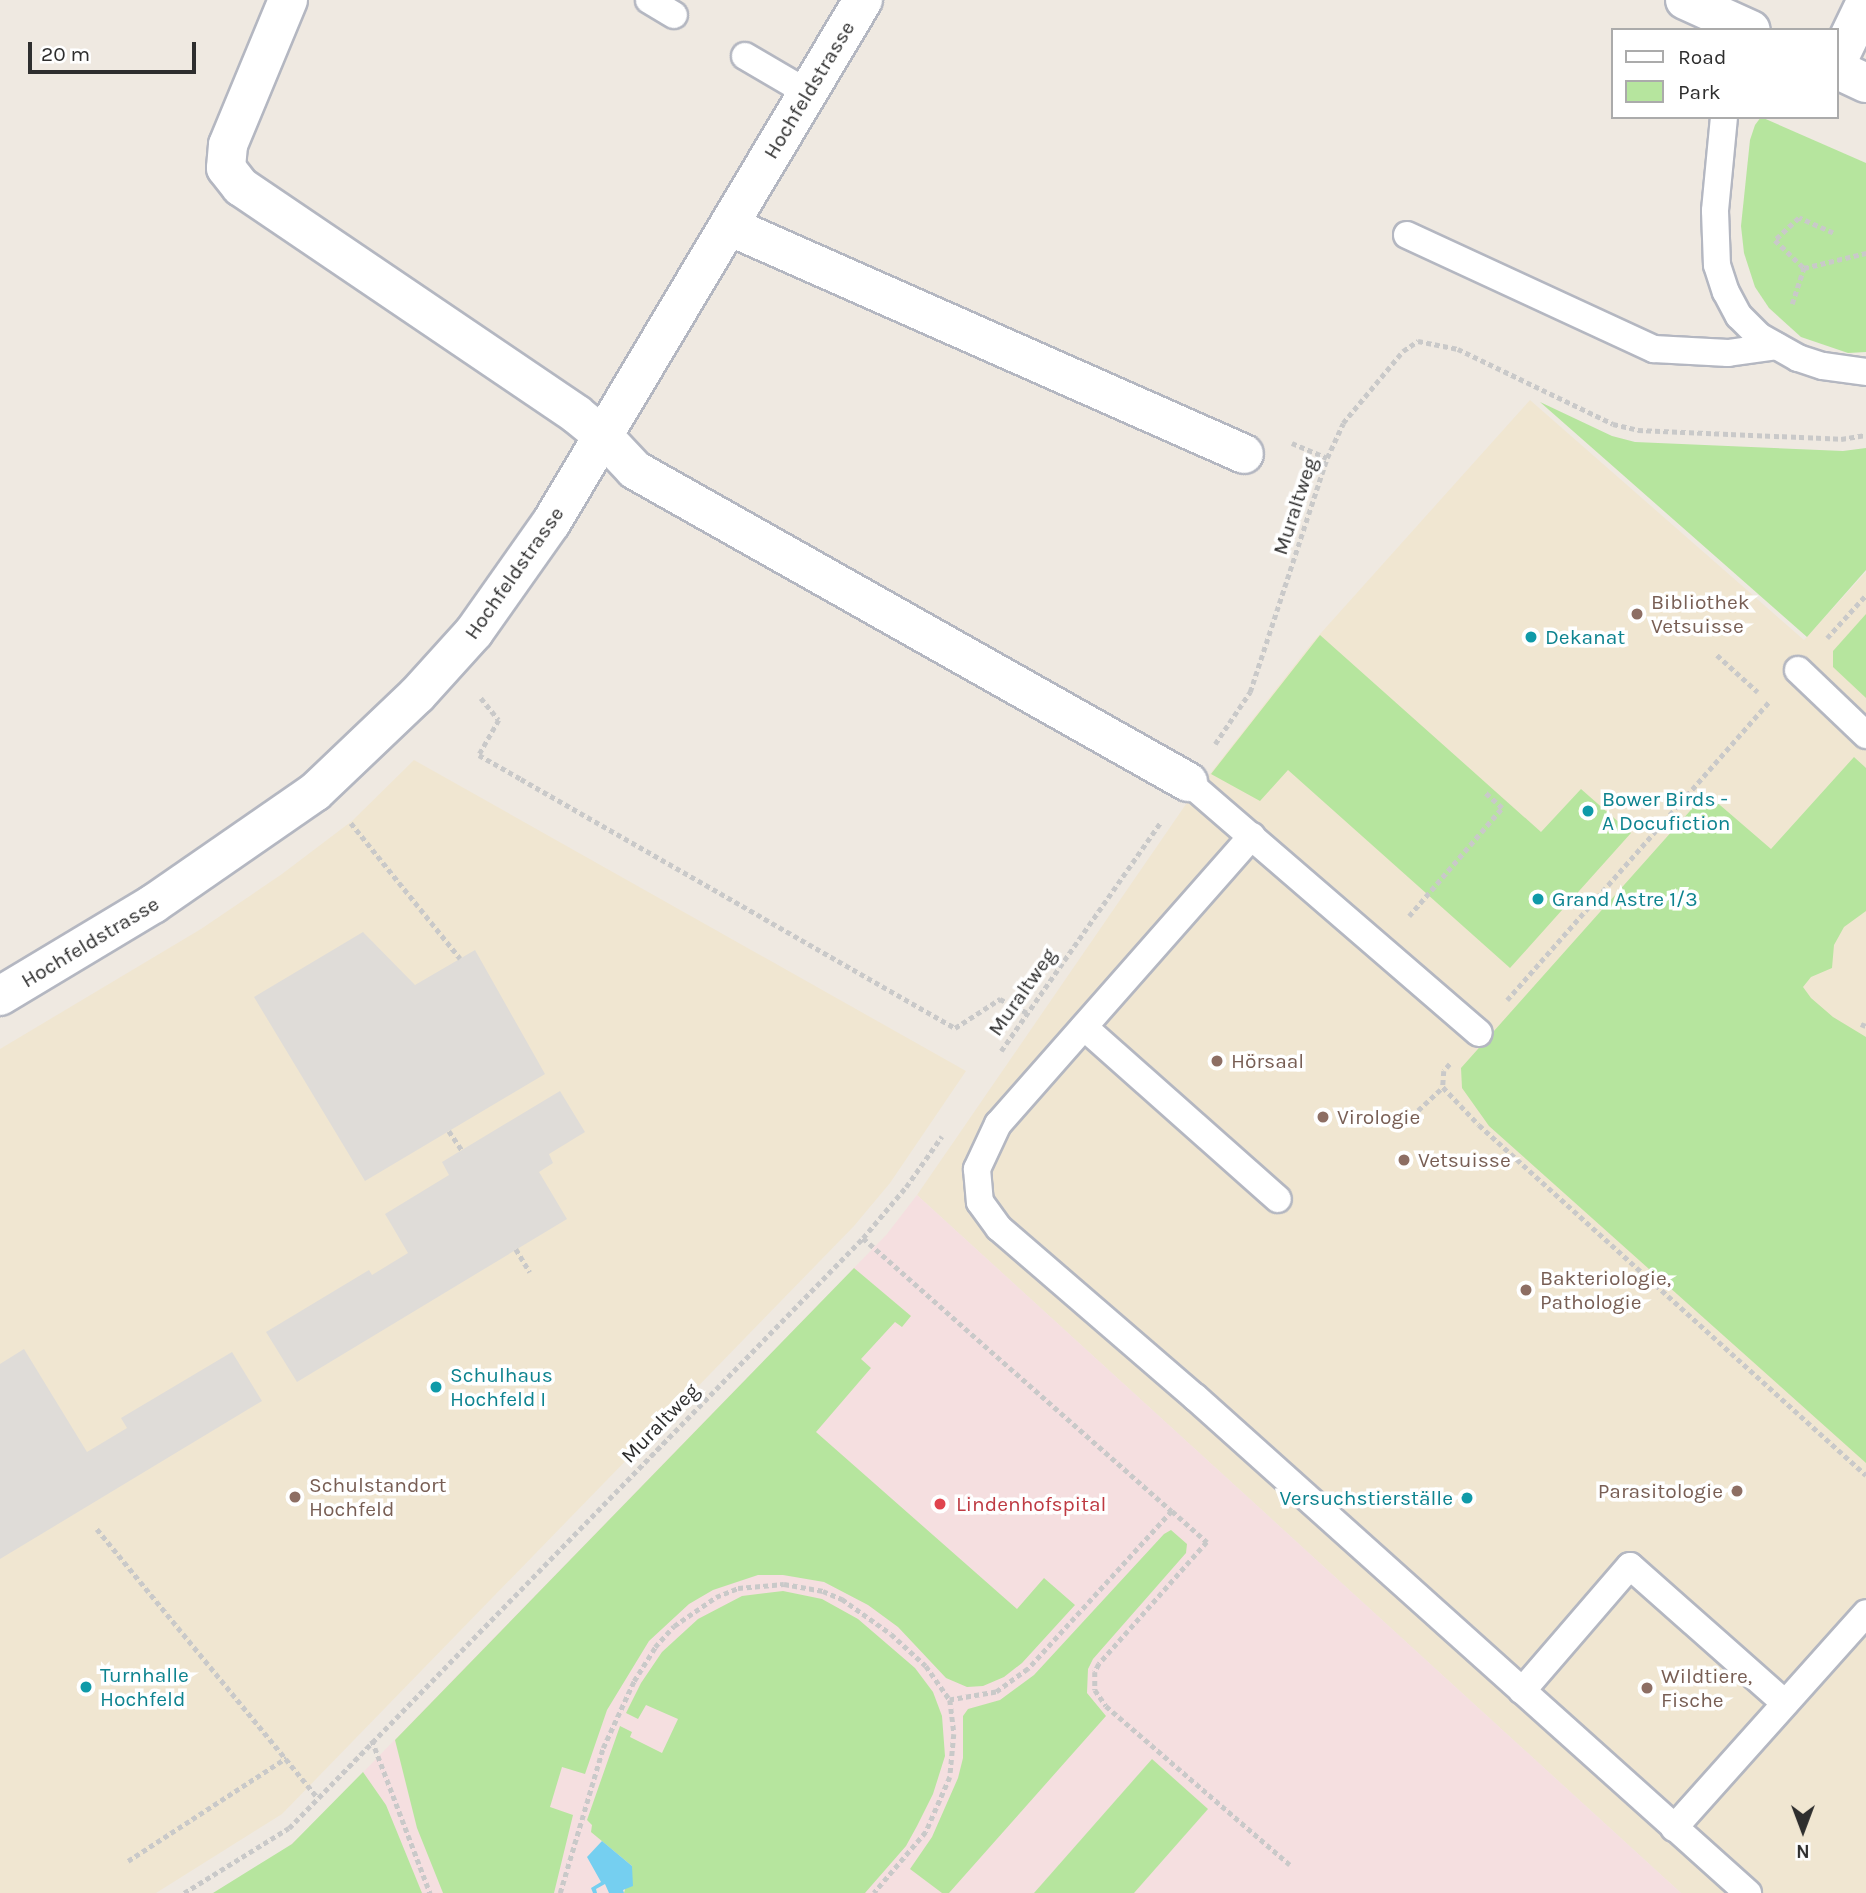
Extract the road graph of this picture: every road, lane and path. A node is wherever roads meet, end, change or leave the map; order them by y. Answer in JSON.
{"nodes":[{"id":1,"x":288,"y":0,"type":"edge"},
{"id":2,"x":649,"y":0,"type":"edge"},
{"id":3,"x":863,"y":0,"type":"edge"},
{"id":4,"x":1866,"y":2,"type":"edge"},
{"id":5,"x":1702,"y":13,"type":"edge"},
{"id":6,"x":674,"y":15,"type":"dead end"},
{"id":7,"x":1745,"y":28,"type":"edge"},
{"id":8,"x":745,"y":56,"type":"dead end"},
{"id":9,"x":1838,"y":62,"type":"edge"},
{"id":10,"x":1838,"y":67,"type":"edge"},
{"id":11,"x":1866,"y":83,"type":"edge"},
{"id":12,"x":808,"y":93,"type":"junction"},
{"id":13,"x":1724,"y":119,"type":"edge"},
{"id":14,"x":729,"y":226,"type":"junction"},
{"id":15,"x":1833,"y":233,"type":"dead end"},
{"id":16,"x":1407,"y":234,"type":"dead end"},
{"id":17,"x":1866,"y":253,"type":"edge"},
{"id":18,"x":1777,"y":346,"type":"junction"},
{"id":19,"x":1866,"y":372,"type":"edge"},
{"id":20,"x":1866,"y":435,"type":"edge"},
{"id":21,"x":604,"y":437,"type":"junction"},
{"id":22,"x":1244,"y":454,"type":"dead end"},
{"id":23,"x":1866,"y":595,"type":"edge"},
{"id":24,"x":1717,"y":655,"type":"dead end"},
{"id":25,"x":1798,"y":670,"type":"junction"},
{"id":26,"x":478,"y":695,"type":"dead end"},
{"id":27,"x":1769,"y":702,"type":"junction"},
{"id":28,"x":1866,"y":735,"type":"edge"},
{"id":29,"x":1188,"y":782,"type":"junction"},
{"id":30,"x":1483,"y":791,"type":"dead end"},
{"id":31,"x":359,"y":832,"type":"dead end"},
{"id":32,"x":1252,"y":836,"type":"junction"},
{"id":33,"x":1381,"y":948,"type":"junction"},
{"id":34,"x":460,"y":958,"type":"dead end"},
{"id":35,"x":0,"y":996,"type":"edge"},
{"id":36,"x":1027,"y":1013,"type":"junction"},
{"id":37,"x":1084,"y":1027,"type":"junction"},
{"id":38,"x":1479,"y":1032,"type":"junction"},
{"id":39,"x":997,"y":1056,"type":"dead end"},
{"id":40,"x":1443,"y":1087,"type":"junction"},
{"id":41,"x":1412,"y":1116,"type":"dead end"},
{"id":42,"x":449,"y":1131,"type":"dead end"},
{"id":43,"x":944,"y":1133,"type":"dead end"},
{"id":44,"x":461,"y":1150,"type":"dead end"},
{"id":45,"x":1278,"y":1199,"type":"dead end"},
{"id":46,"x":863,"y":1238,"type":"junction"},
{"id":47,"x":516,"y":1249,"type":"dead end"},
{"id":48,"x":530,"y":1272,"type":"dead end"},
{"id":49,"x":1866,"y":1475,"type":"edge"},
{"id":50,"x":1172,"y":1511,"type":"junction"},
{"id":51,"x":97,"y":1529,"type":"dead end"},
{"id":52,"x":1866,"y":1614,"type":"edge"},
{"id":53,"x":1522,"y":1691,"type":"junction"},
{"id":54,"x":950,"y":1700,"type":"junction"},
{"id":55,"x":1785,"y":1703,"type":"junction"},
{"id":56,"x":372,"y":1741,"type":"junction"},
{"id":57,"x":286,"y":1758,"type":"junction"},
{"id":58,"x":318,"y":1798,"type":"junction"},
{"id":59,"x":1674,"y":1828,"type":"junction"},
{"id":60,"x":128,"y":1861,"type":"dead end"},
{"id":61,"x":1290,"y":1865,"type":"dead end"},
{"id":62,"x":184,"y":1893,"type":"edge"},
{"id":63,"x":430,"y":1893,"type":"edge"},
{"id":64,"x":560,"y":1893,"type":"edge"},
{"id":65,"x":874,"y":1893,"type":"edge"},
{"id":66,"x":1748,"y":1893,"type":"edge"}],
"edges":[{"from":1,"to":21,"type":"street"},
{"from":2,"to":6,"type":"lane"},
{"from":3,"to":12,"type":"street","name":"Hochfeldstrasse"},
{"from":4,"to":9,"type":"street"},
{"from":5,"to":7,"type":"street"},
{"from":8,"to":12,"type":"lane"},
{"from":10,"to":11,"type":"street"},
{"from":12,"to":14,"type":"street","name":"Hochfeldstrasse"},
{"from":13,"to":18,"type":"lane"},
{"from":14,"to":21,"type":"street","name":"Hochfeldstrasse"},
{"from":14,"to":22,"type":"street"},
{"from":15,"to":17,"type":"path"},
{"from":16,"to":18,"type":"lane"},
{"from":18,"to":19,"type":"lane"},
{"from":20,"to":29,"type":"path","name":"Muraltweg"},
{"from":21,"to":29,"type":"street"},
{"from":21,"to":35,"type":"street","name":"Hochfeldstrasse"},
{"from":23,"to":25,"type":"path"},
{"from":24,"to":27,"type":"path"},
{"from":25,"to":27,"type":"path"},
{"from":25,"to":28,"type":"lane"},
{"from":26,"to":36,"type":"path"},
{"from":27,"to":38,"type":"path"},
{"from":29,"to":32,"type":"lane"},
{"from":29,"to":36,"type":"path","name":"Muraltweg"},
{"from":30,"to":33,"type":"path"},
{"from":31,"to":34,"type":"path"},
{"from":32,"to":33,"type":"lane"},
{"from":32,"to":37,"type":"lane"},
{"from":33,"to":38,"type":"lane"},
{"from":36,"to":39,"type":"path","name":"Muraltweg"},
{"from":37,"to":45,"type":"lane"},
{"from":37,"to":53,"type":"lane"},
{"from":38,"to":40,"type":"path"},
{"from":40,"to":41,"type":"path"},
{"from":40,"to":49,"type":"path"},
{"from":42,"to":44,"type":"path"},
{"from":43,"to":46,"type":"path","name":"Muraltweg"},
{"from":46,"to":50,"type":"path"},
{"from":46,"to":56,"type":"path","name":"Muraltweg"},
{"from":47,"to":48,"type":"path"},
{"from":50,"to":54,"type":"path"},
{"from":50,"to":61,"type":"path"},
{"from":51,"to":57,"type":"path"},
{"from":52,"to":55,"type":"lane"},
{"from":53,"to":55,"type":"lane"},
{"from":53,"to":59,"type":"lane"},
{"from":54,"to":64,"type":"path"},
{"from":54,"to":65,"type":"path"},
{"from":55,"to":59,"type":"lane"},
{"from":56,"to":58,"type":"path","name":"Muraltweg"},
{"from":56,"to":63,"type":"path"},
{"from":57,"to":58,"type":"path"},
{"from":57,"to":60,"type":"path"},
{"from":58,"to":62,"type":"path","name":"Muraltweg"},
{"from":59,"to":66,"type":"lane"}]}
